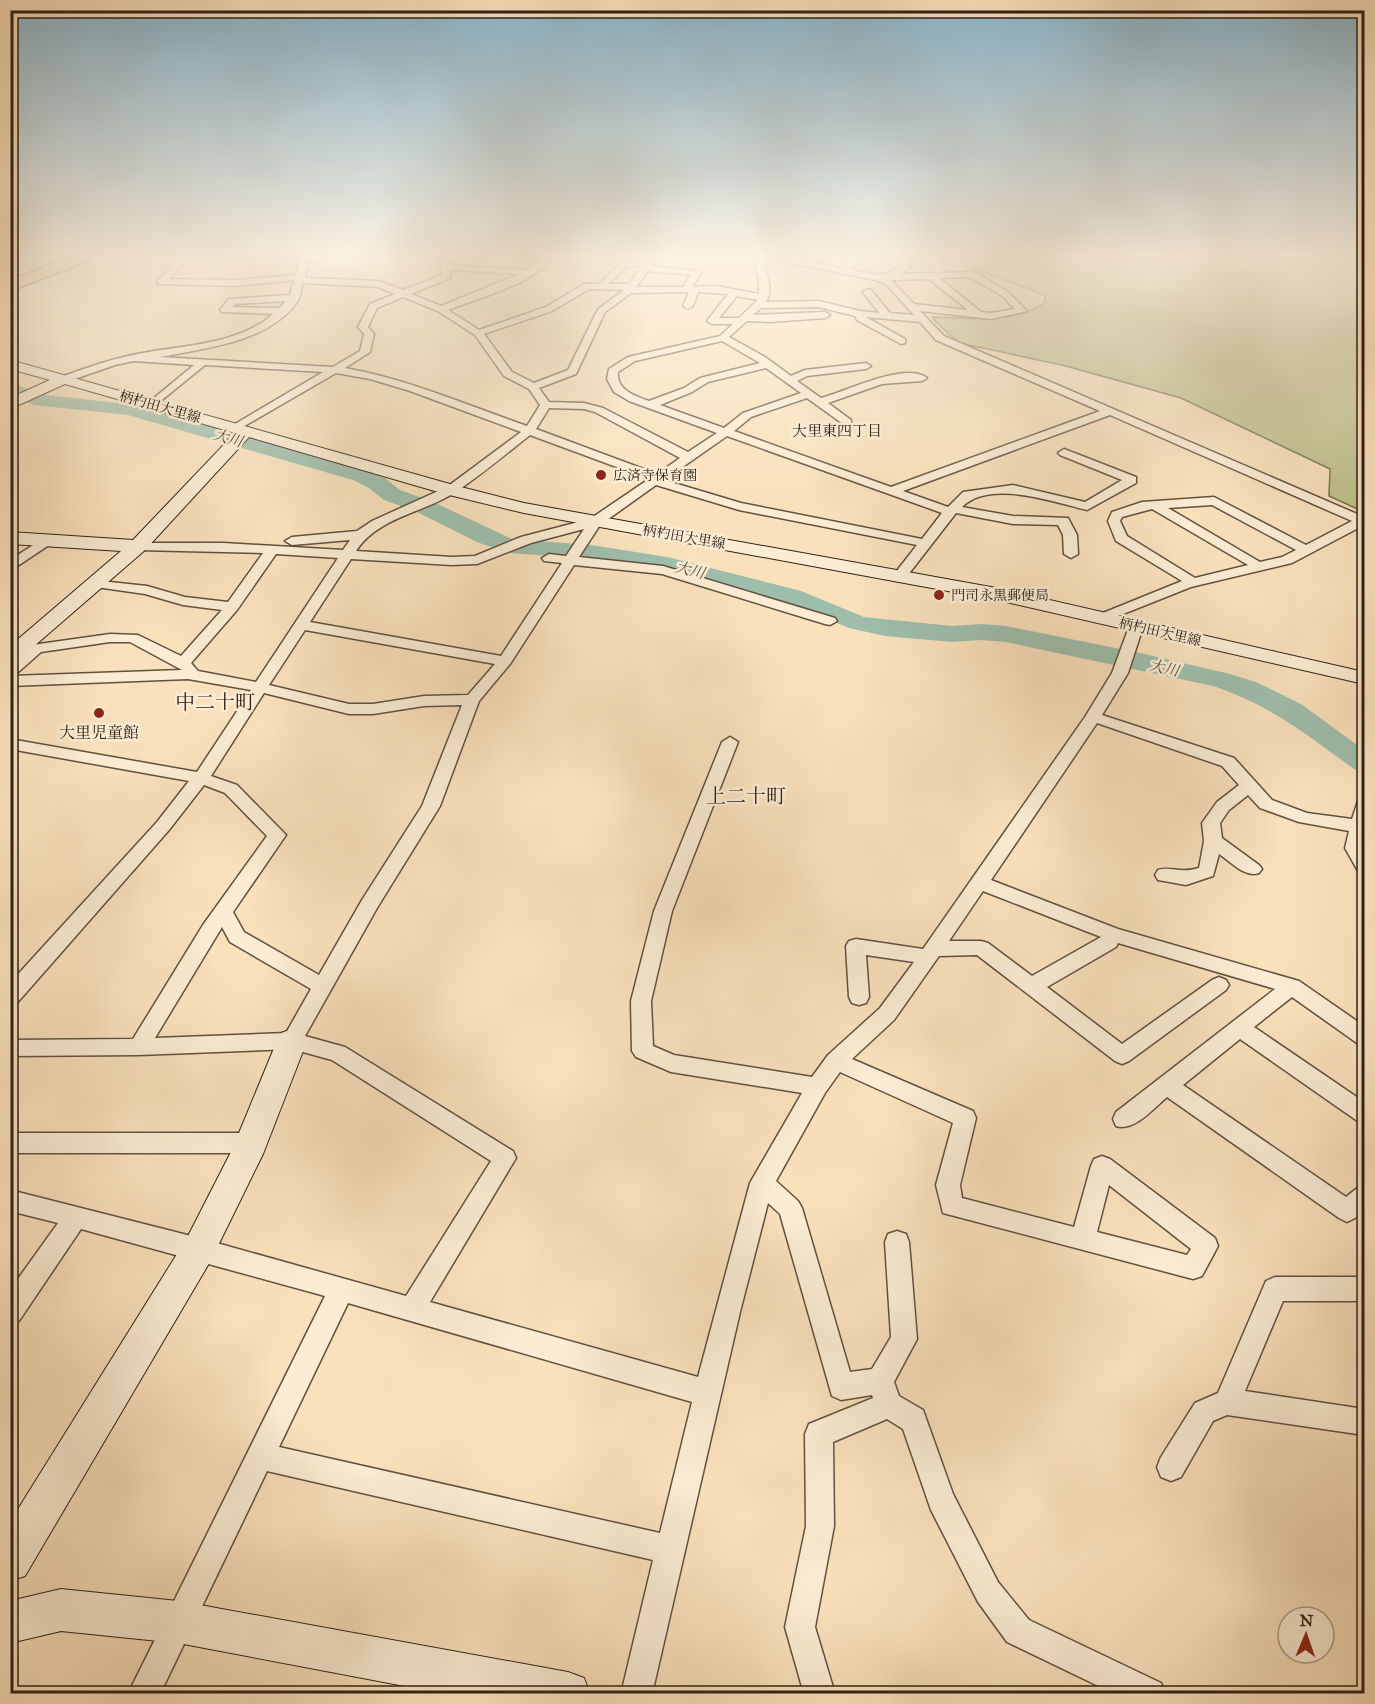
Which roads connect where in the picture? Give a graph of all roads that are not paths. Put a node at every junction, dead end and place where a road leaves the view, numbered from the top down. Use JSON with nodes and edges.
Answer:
{"nodes":[{"id":1,"x":478,"y":333,"type":"edge"},
{"id":2,"x":248,"y":334,"type":"edge"},
{"id":3,"x":369,"y":334,"type":"edge"},
{"id":4,"x":590,"y":334,"type":"edge"},
{"id":5,"x":728,"y":334,"type":"edge"},
{"id":6,"x":888,"y":334,"type":"edge"},
{"id":7,"x":936,"y":334,"type":"edge"},
{"id":8,"x":723,"y":338,"type":"junction"},
{"id":9,"x":901,"y":341,"type":"dead end"},
{"id":10,"x":131,"y":358,"type":"junction"},
{"id":11,"x":202,"y":363,"type":"junction"},
{"id":12,"x":10,"y":364,"type":"edge"},
{"id":13,"x":768,"y":364,"type":"junction"},
{"id":14,"x":866,"y":366,"type":"dead end"},
{"id":15,"x":336,"y":370,"type":"junction"},
{"id":16,"x":922,"y":378,"type":"dead end"},
{"id":17,"x":65,"y":379,"type":"junction"},
{"id":18,"x":790,"y":380,"type":"junction"},
{"id":19,"x":532,"y":387,"type":"junction"},
{"id":20,"x":809,"y":394,"type":"junction"},
{"id":21,"x":18,"y":399,"type":"edge"},
{"id":22,"x":819,"y":402,"type":"junction"},
{"id":23,"x":152,"y":405,"type":"junction"},
{"id":24,"x":546,"y":405,"type":"junction"},
{"id":25,"x":649,"y":405,"type":"junction"},
{"id":26,"x":1108,"y":412,"type":"junction"},
{"id":27,"x":847,"y":422,"type":"dead end"},
{"id":28,"x":240,"y":431,"type":"junction"},
{"id":29,"x":529,"y":431,"type":"junction"},
{"id":30,"x":727,"y":431,"type":"junction"},
{"id":31,"x":1064,"y":453,"type":"dead end"},
{"id":32,"x":688,"y":457,"type":"junction"},
{"id":33,"x":656,"y":479,"type":"junction"},
{"id":34,"x":451,"y":490,"type":"junction"},
{"id":35,"x":892,"y":491,"type":"junction"},
{"id":36,"x":1154,"y":505,"type":"junction"},
{"id":37,"x":951,"y":510,"type":"junction"},
{"id":38,"x":1364,"y":521,"type":"edge"},
{"id":39,"x":595,"y":522,"type":"junction"},
{"id":40,"x":360,"y":535,"type":"junction"},
{"id":41,"x":10,"y":538,"type":"edge"},
{"id":42,"x":44,"y":542,"type":"junction"},
{"id":43,"x":925,"y":543,"type":"junction"},
{"id":44,"x":138,"y":546,"type":"junction"},
{"id":45,"x":224,"y":547,"type":"junction"},
{"id":46,"x":273,"y":549,"type":"junction"},
{"id":47,"x":1306,"y":550,"type":"junction"},
{"id":48,"x":348,"y":553,"type":"junction"},
{"id":49,"x":1071,"y":554,"type":"dead end"},
{"id":50,"x":549,"y":558,"type":"dead end"},
{"id":51,"x":570,"y":560,"type":"junction"},
{"id":52,"x":1254,"y":563,"type":"dead end"},
{"id":53,"x":10,"y":567,"type":"edge"},
{"id":54,"x":899,"y":577,"type":"junction"},
{"id":55,"x":1193,"y":582,"type":"junction"},
{"id":56,"x":96,"y":583,"type":"junction"},
{"id":57,"x":232,"y":607,"type":"junction"},
{"id":58,"x":1103,"y":618,"type":"junction"},
{"id":59,"x":830,"y":621,"type":"dead end"},
{"id":60,"x":302,"y":625,"type":"junction"},
{"id":61,"x":1136,"y":627,"type":"junction"},
{"id":62,"x":10,"y":657,"type":"edge"},
{"id":63,"x":505,"y":661,"type":"junction"},
{"id":64,"x":183,"y":663,"type":"junction"},
{"id":65,"x":10,"y":672,"type":"edge"},
{"id":66,"x":198,"y":676,"type":"junction"},
{"id":67,"x":1365,"y":678,"type":"edge"},
{"id":68,"x":10,"y":681,"type":"edge"},
{"id":69,"x":258,"y":687,"type":"junction"},
{"id":70,"x":472,"y":700,"type":"junction"},
{"id":71,"x":1093,"y":717,"type":"junction"},
{"id":72,"x":730,"y":742,"type":"dead end"},
{"id":73,"x":10,"y":744,"type":"edge"},
{"id":74,"x":201,"y":778,"type":"junction"},
{"id":75,"x":1248,"y":786,"type":"junction"},
{"id":76,"x":1365,"y":805,"type":"edge"},
{"id":77,"x":1362,"y":826,"type":"edge"},
{"id":78,"x":1213,"y":841,"type":"junction"},
{"id":79,"x":1365,"y":867,"type":"edge"},
{"id":80,"x":1253,"y":869,"type":"dead end"},
{"id":81,"x":1164,"y":874,"type":"dead end"},
{"id":82,"x":980,"y":883,"type":"junction"},
{"id":83,"x":223,"y":911,"type":"junction"},
{"id":84,"x":1109,"y":942,"type":"dead end"},
{"id":85,"x":931,"y":953,"type":"junction"},
{"id":86,"x":1219,"y":985,"type":"dead end"},
{"id":87,"x":322,"y":986,"type":"junction"},
{"id":88,"x":1032,"y":986,"type":"junction"},
{"id":89,"x":1292,"y":986,"type":"junction"},
{"id":90,"x":10,"y":997,"type":"edge"},
{"id":91,"x":859,"y":997,"type":"dead end"},
{"id":92,"x":1365,"y":1024,"type":"edge"},
{"id":93,"x":1239,"y":1028,"type":"junction"},
{"id":94,"x":1365,"y":1037,"type":"edge"},
{"id":95,"x":292,"y":1041,"type":"junction"},
{"id":96,"x":139,"y":1047,"type":"junction"},
{"id":97,"x":10,"y":1048,"type":"edge"},
{"id":98,"x":836,"y":1061,"type":"junction"},
{"id":99,"x":1167,"y":1085,"type":"junction"},
{"id":100,"x":817,"y":1087,"type":"junction"},
{"id":101,"x":1365,"y":1113,"type":"edge"},
{"id":102,"x":1124,"y":1119,"type":"dead end"},
{"id":103,"x":10,"y":1143,"type":"edge"},
{"id":104,"x":251,"y":1143,"type":"junction"},
{"id":105,"x":762,"y":1184,"type":"junction"},
{"id":106,"x":1365,"y":1196,"type":"edge"},
{"id":107,"x":10,"y":1200,"type":"edge"},
{"id":108,"x":76,"y":1217,"type":"junction"},
{"id":109,"x":1083,"y":1240,"type":"junction"},
{"id":110,"x":897,"y":1242,"type":"dead end"},
{"id":111,"x":199,"y":1249,"type":"junction"},
{"id":112,"x":342,"y":1289,"type":"junction"},
{"id":113,"x":1365,"y":1289,"type":"edge"},
{"id":114,"x":412,"y":1308,"type":"junction"},
{"id":115,"x":10,"y":1312,"type":"edge"},
{"id":116,"x":708,"y":1393,"type":"junction"},
{"id":117,"x":885,"y":1393,"type":"junction"},
{"id":118,"x":1227,"y":1402,"type":"junction"},
{"id":119,"x":1365,"y":1422,"type":"edge"},
{"id":120,"x":260,"y":1456,"type":"junction"},
{"id":121,"x":1171,"y":1467,"type":"dead end"},
{"id":122,"x":671,"y":1550,"type":"junction"},
{"id":123,"x":10,"y":1561,"type":"edge"},
{"id":124,"x":10,"y":1622,"type":"edge"},
{"id":125,"x":178,"y":1622,"type":"junction"},
{"id":126,"x":144,"y":1694,"type":"edge"},
{"id":127,"x":568,"y":1694,"type":"edge"},
{"id":128,"x":636,"y":1694,"type":"edge"},
{"id":129,"x":820,"y":1694,"type":"edge"},
{"id":130,"x":1150,"y":1694,"type":"edge"}],
"edges":[{"from":1,"to":19,"type":"street"},
{"from":2,"to":10,"type":"street"},
{"from":3,"to":15,"type":"street"},
{"from":4,"to":19,"type":"street"},
{"from":5,"to":8,"type":"street"},
{"from":6,"to":9,"type":"street"},
{"from":7,"to":26,"type":"street"},
{"from":8,"to":13,"type":"street"},
{"from":8,"to":25,"type":"street"},
{"from":10,"to":11,"type":"street"},
{"from":10,"to":17,"type":"street"},
{"from":11,"to":15,"type":"street"},
{"from":11,"to":23,"type":"street"},
{"from":12,"to":17,"type":"main road","name":"柄杓田大里線"},
{"from":13,"to":18,"type":"street"},
{"from":13,"to":25,"type":"street"},
{"from":14,"to":18,"type":"street"},
{"from":15,"to":28,"type":"street"},
{"from":15,"to":29,"type":"street"},
{"from":16,"to":22,"type":"street"},
{"from":17,"to":21,"type":"main road"},
{"from":17,"to":23,"type":"main road","name":"柄杓田大里線"},
{"from":18,"to":20,"type":"street"},
{"from":19,"to":24,"type":"street"},
{"from":20,"to":22,"type":"street"},
{"from":20,"to":30,"type":"street"},
{"from":22,"to":27,"type":"street"},
{"from":23,"to":28,"type":"main road","name":"柄杓田大里線"},
{"from":24,"to":29,"type":"street"},
{"from":24,"to":32,"type":"street"},
{"from":25,"to":30,"type":"street"},
{"from":26,"to":35,"type":"street"},
{"from":26,"to":38,"type":"street"},
{"from":28,"to":34,"type":"main road","name":"柄杓田大里線"},
{"from":28,"to":44,"type":"main road"},
{"from":29,"to":33,"type":"street"},
{"from":29,"to":34,"type":"street"},
{"from":30,"to":32,"type":"street"},
{"from":30,"to":35,"type":"street"},
{"from":31,"to":37,"type":"street"},
{"from":32,"to":33,"type":"street"},
{"from":33,"to":39,"type":"street"},
{"from":33,"to":43,"type":"street"},
{"from":34,"to":39,"type":"main road","name":"柄杓田大里線"},
{"from":34,"to":40,"type":"street"},
{"from":35,"to":37,"type":"street"},
{"from":36,"to":47,"type":"street"},
{"from":36,"to":52,"type":"street"},
{"from":36,"to":55,"type":"street"},
{"from":37,"to":43,"type":"street"},
{"from":37,"to":49,"type":"street"},
{"from":38,"to":47,"type":"street"},
{"from":39,"to":48,"type":"street"},
{"from":39,"to":51,"type":"street"},
{"from":39,"to":54,"type":"main road","name":"柄杓田大里線"},
{"from":40,"to":45,"type":"street"},
{"from":40,"to":48,"type":"street"},
{"from":41,"to":42,"type":"main road"},
{"from":42,"to":44,"type":"main road"},
{"from":42,"to":53,"type":"street"},
{"from":43,"to":54,"type":"street"},
{"from":44,"to":45,"type":"street"},
{"from":44,"to":56,"type":"main road"},
{"from":45,"to":46,"type":"street"},
{"from":46,"to":48,"type":"street"},
{"from":46,"to":57,"type":"street"},
{"from":47,"to":55,"type":"street"},
{"from":48,"to":60,"type":"street"},
{"from":50,"to":51,"type":"street"},
{"from":51,"to":59,"type":"street"},
{"from":51,"to":63,"type":"street"},
{"from":54,"to":58,"type":"main road","name":"柄杓田大里線"},
{"from":55,"to":58,"type":"street"},
{"from":56,"to":57,"type":"street"},
{"from":56,"to":62,"type":"main road"},
{"from":57,"to":64,"type":"street"},
{"from":58,"to":61,"type":"main road","name":"柄杓田大里線"},
{"from":60,"to":63,"type":"street"},
{"from":60,"to":69,"type":"street"},
{"from":61,"to":67,"type":"main road","name":"柄杓田大里線"},
{"from":61,"to":71,"type":"street"},
{"from":63,"to":70,"type":"street"},
{"from":64,"to":65,"type":"street"},
{"from":64,"to":66,"type":"street"},
{"from":66,"to":68,"type":"street"},
{"from":66,"to":69,"type":"street"},
{"from":69,"to":70,"type":"street"},
{"from":69,"to":74,"type":"street"},
{"from":70,"to":87,"type":"street"},
{"from":71,"to":75,"type":"street"},
{"from":71,"to":82,"type":"street"},
{"from":72,"to":100,"type":"street"},
{"from":73,"to":74,"type":"street"},
{"from":74,"to":83,"type":"street"},
{"from":74,"to":90,"type":"street"},
{"from":75,"to":77,"type":"street"},
{"from":75,"to":78,"type":"street"},
{"from":76,"to":77,"type":"street"},
{"from":77,"to":79,"type":"street"},
{"from":78,"to":80,"type":"street"},
{"from":78,"to":81,"type":"street"},
{"from":82,"to":85,"type":"street"},
{"from":82,"to":89,"type":"street"},
{"from":83,"to":87,"type":"street"},
{"from":83,"to":96,"type":"street"},
{"from":84,"to":88,"type":"street"},
{"from":85,"to":88,"type":"street"},
{"from":85,"to":91,"type":"street"},
{"from":85,"to":98,"type":"street"},
{"from":86,"to":88,"type":"street"},
{"from":87,"to":95,"type":"street"},
{"from":89,"to":92,"type":"street"},
{"from":89,"to":93,"type":"street"},
{"from":89,"to":94,"type":"street"},
{"from":93,"to":99,"type":"street"},
{"from":93,"to":101,"type":"street"},
{"from":95,"to":96,"type":"street"},
{"from":95,"to":104,"type":"main road"},
{"from":95,"to":114,"type":"street"},
{"from":96,"to":97,"type":"street"},
{"from":98,"to":100,"type":"street"},
{"from":98,"to":109,"type":"street"},
{"from":99,"to":102,"type":"street"},
{"from":99,"to":106,"type":"street"},
{"from":100,"to":105,"type":"street"},
{"from":103,"to":104,"type":"street"},
{"from":104,"to":111,"type":"main road"},
{"from":105,"to":116,"type":"street"},
{"from":105,"to":117,"type":"street"},
{"from":107,"to":108,"type":"street"},
{"from":108,"to":111,"type":"street"},
{"from":108,"to":115,"type":"street"},
{"from":109,"to":109,"type":"street"},
{"from":110,"to":117,"type":"street"},
{"from":111,"to":112,"type":"street"},
{"from":111,"to":123,"type":"main road"},
{"from":112,"to":114,"type":"street"},
{"from":112,"to":120,"type":"street"},
{"from":113,"to":118,"type":"street"},
{"from":114,"to":116,"type":"street"},
{"from":116,"to":122,"type":"street"},
{"from":117,"to":129,"type":"street"},
{"from":117,"to":130,"type":"street"},
{"from":118,"to":119,"type":"street"},
{"from":118,"to":121,"type":"street"},
{"from":120,"to":122,"type":"street"},
{"from":120,"to":125,"type":"street"},
{"from":122,"to":128,"type":"street"},
{"from":124,"to":125,"type":"main road"},
{"from":125,"to":126,"type":"street"},
{"from":125,"to":127,"type":"main road"}]}
